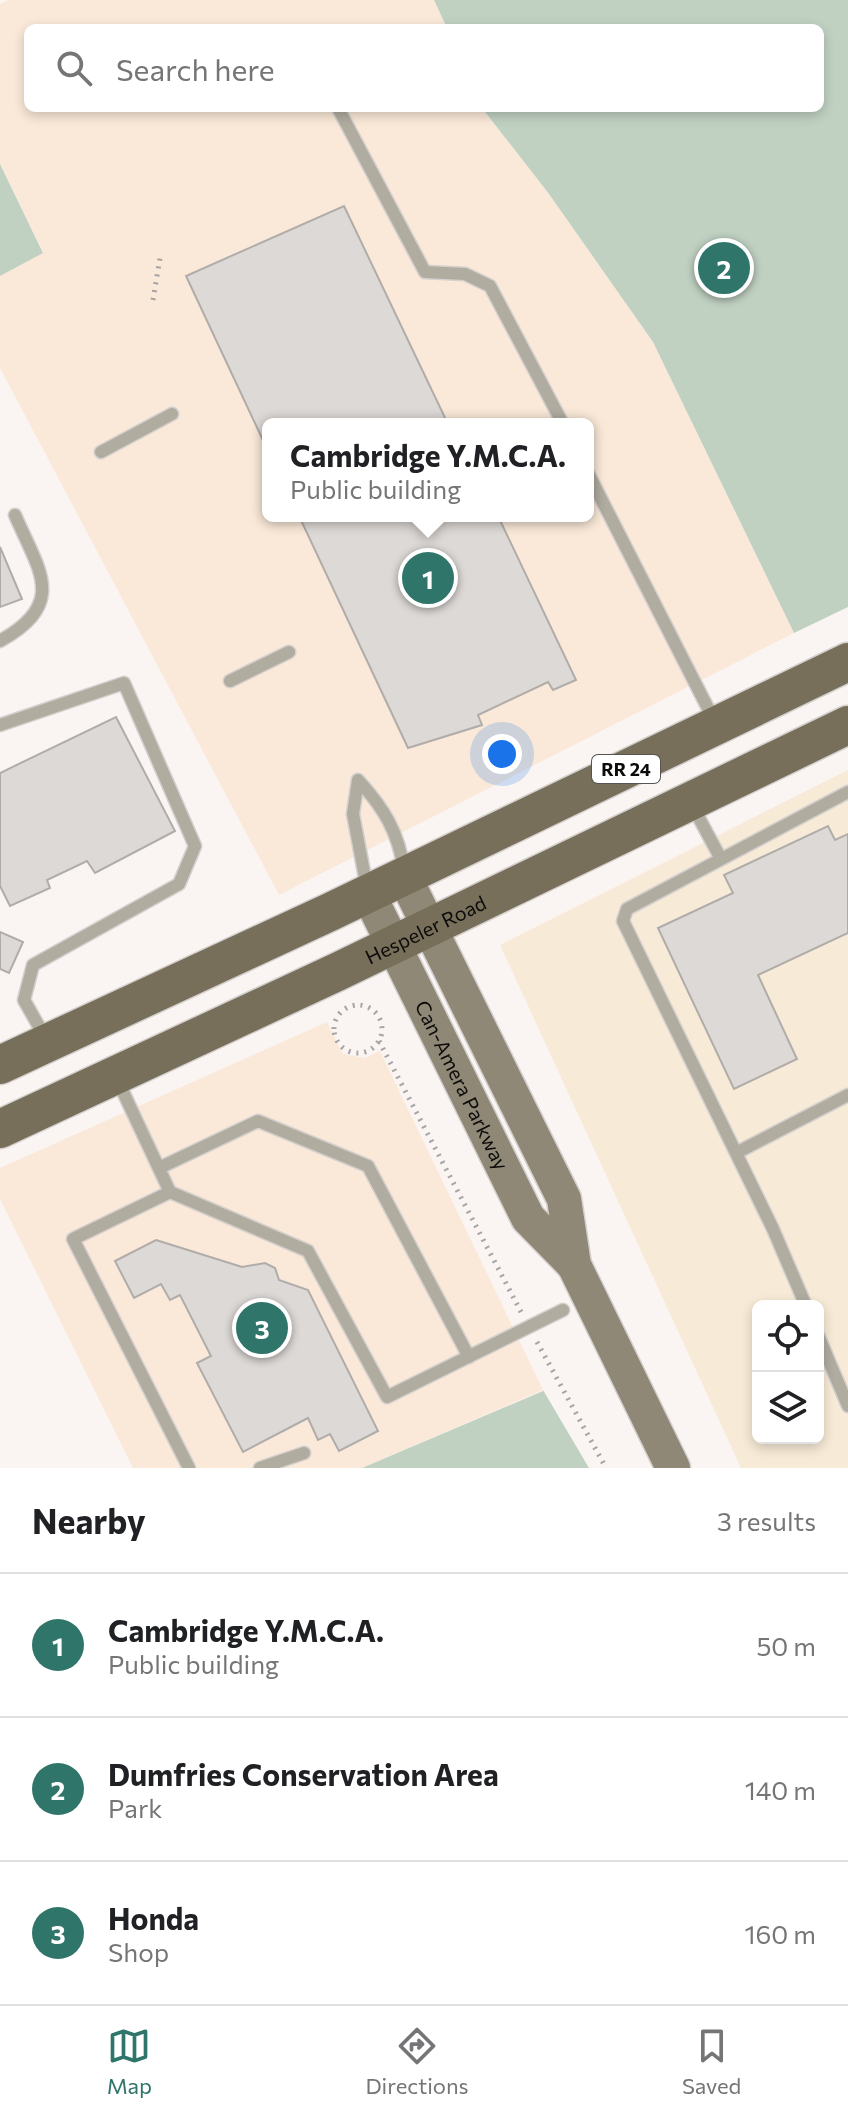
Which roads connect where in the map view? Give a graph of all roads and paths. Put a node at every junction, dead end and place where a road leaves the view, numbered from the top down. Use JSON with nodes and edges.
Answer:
{"nodes":[{"id":1,"x":340,"y":112,"type":"edge"},
{"id":2,"x":160,"y":258,"type":"dead end"},
{"id":3,"x":153,"y":300,"type":"dead end"},
{"id":4,"x":172,"y":414,"type":"dead end"},
{"id":5,"x":560,"y":418,"type":"edge"},
{"id":6,"x":101,"y":452,"type":"dead end"},
{"id":7,"x":594,"y":485,"type":"edge"},
{"id":8,"x":15,"y":515,"type":"dead end"},
{"id":9,"x":0,"y":641,"type":"edge"},
{"id":10,"x":289,"y":652,"type":"dead end"},
{"id":11,"x":848,"y":662,"type":"edge"},
{"id":12,"x":230,"y":681,"type":"dead end"},
{"id":13,"x":0,"y":725,"type":"edge"},
{"id":14,"x":717,"y":725,"type":"junction"},
{"id":15,"x":848,"y":725,"type":"edge"},
{"id":16,"x":848,"y":792,"type":"edge"},
{"id":17,"x":691,"y":804,"type":"junction"},
{"id":18,"x":721,"y":859,"type":"junction"},
{"id":19,"x":404,"y":876,"type":"junction"},
{"id":20,"x":368,"y":893,"type":"junction"},
{"id":21,"x":429,"y":928,"type":"junction"},
{"id":22,"x":393,"y":945,"type":"junction"},
{"id":23,"x":379,"y":1041,"type":"junction"},
{"id":24,"x":48,"y":1042,"type":"junction"},
{"id":25,"x":0,"y":1065,"type":"edge"},
{"id":26,"x":115,"y":1076,"type":"junction"},
{"id":27,"x":848,"y":1095,"type":"edge"},
{"id":28,"x":0,"y":1129,"type":"edge"},
{"id":29,"x":736,"y":1153,"type":"junction"},
{"id":30,"x":159,"y":1168,"type":"junction"},
{"id":31,"x":170,"y":1192,"type":"junction"},
{"id":32,"x":574,"y":1265,"type":"junction"},
{"id":33,"x":803,"y":1300,"type":"edge"},
{"id":34,"x":563,"y":1310,"type":"dead end"},
{"id":35,"x":529,"y":1328,"type":"junction"},
{"id":36,"x":824,"y":1349,"type":"edge"},
{"id":37,"x":469,"y":1357,"type":"junction"},
{"id":38,"x":848,"y":1406,"type":"edge"},
{"id":39,"x":304,"y":1453,"type":"dead end"},
{"id":40,"x":189,"y":1468,"type":"edge"},
{"id":41,"x":260,"y":1468,"type":"edge"},
{"id":42,"x":606,"y":1468,"type":"edge"},
{"id":43,"x":673,"y":1468,"type":"edge"}],
"edges":[{"from":1,"to":5,"type":"lane"},
{"from":2,"to":3,"type":"path"},
{"from":4,"to":6,"type":"lane"},
{"from":7,"to":14,"type":"lane"},
{"from":8,"to":9,"type":"lane"},
{"from":10,"to":12,"type":"lane"},
{"from":11,"to":14,"type":"main road","number":"RR 24"},
{"from":13,"to":24,"type":"lane"},
{"from":14,"to":19,"type":"main road","number":"RR 24"},
{"from":15,"to":17,"type":"main road","name":"Hespeler Road"},
{"from":16,"to":18,"type":"lane"},
{"from":17,"to":18,"type":"lane"},
{"from":17,"to":21,"type":"main road","name":"Hespeler Road"},
{"from":18,"to":29,"type":"lane"},
{"from":19,"to":20,"type":"main road","number":"RR 24"},
{"from":19,"to":20,"type":"lane"},
{"from":19,"to":21,"type":"main road","name":"Can-Amera Parkway"},
{"from":20,"to":22,"type":"main road","name":"Can-Amera Parkway"},
{"from":20,"to":24,"type":"main road","number":"RR 24"},
{"from":21,"to":22,"type":"main road","name":"Hespeler Road"},
{"from":21,"to":32,"type":"main road","name":"Can-Amera Parkway"},
{"from":22,"to":26,"type":"main road","name":"Hespeler Road"},
{"from":22,"to":32,"type":"main road","name":"Can-Amera Parkway"},
{"from":23,"to":23,"type":"path"},
{"from":23,"to":35,"type":"path"},
{"from":24,"to":25,"type":"main road","number":"RR 24"},
{"from":26,"to":28,"type":"main road","name":"Hespeler Road"},
{"from":26,"to":30,"type":"lane"},
{"from":27,"to":29,"type":"lane"},
{"from":29,"to":33,"type":"lane"},
{"from":30,"to":31,"type":"lane"},
{"from":30,"to":37,"type":"lane"},
{"from":31,"to":37,"type":"lane"},
{"from":31,"to":40,"type":"lane"},
{"from":32,"to":43,"type":"main road","name":"Can-Amera Parkway"},
{"from":34,"to":35,"type":"lane"},
{"from":35,"to":37,"type":"lane"},
{"from":35,"to":42,"type":"path"},
{"from":36,"to":38,"type":"lane"},
{"from":39,"to":41,"type":"lane"}]}
